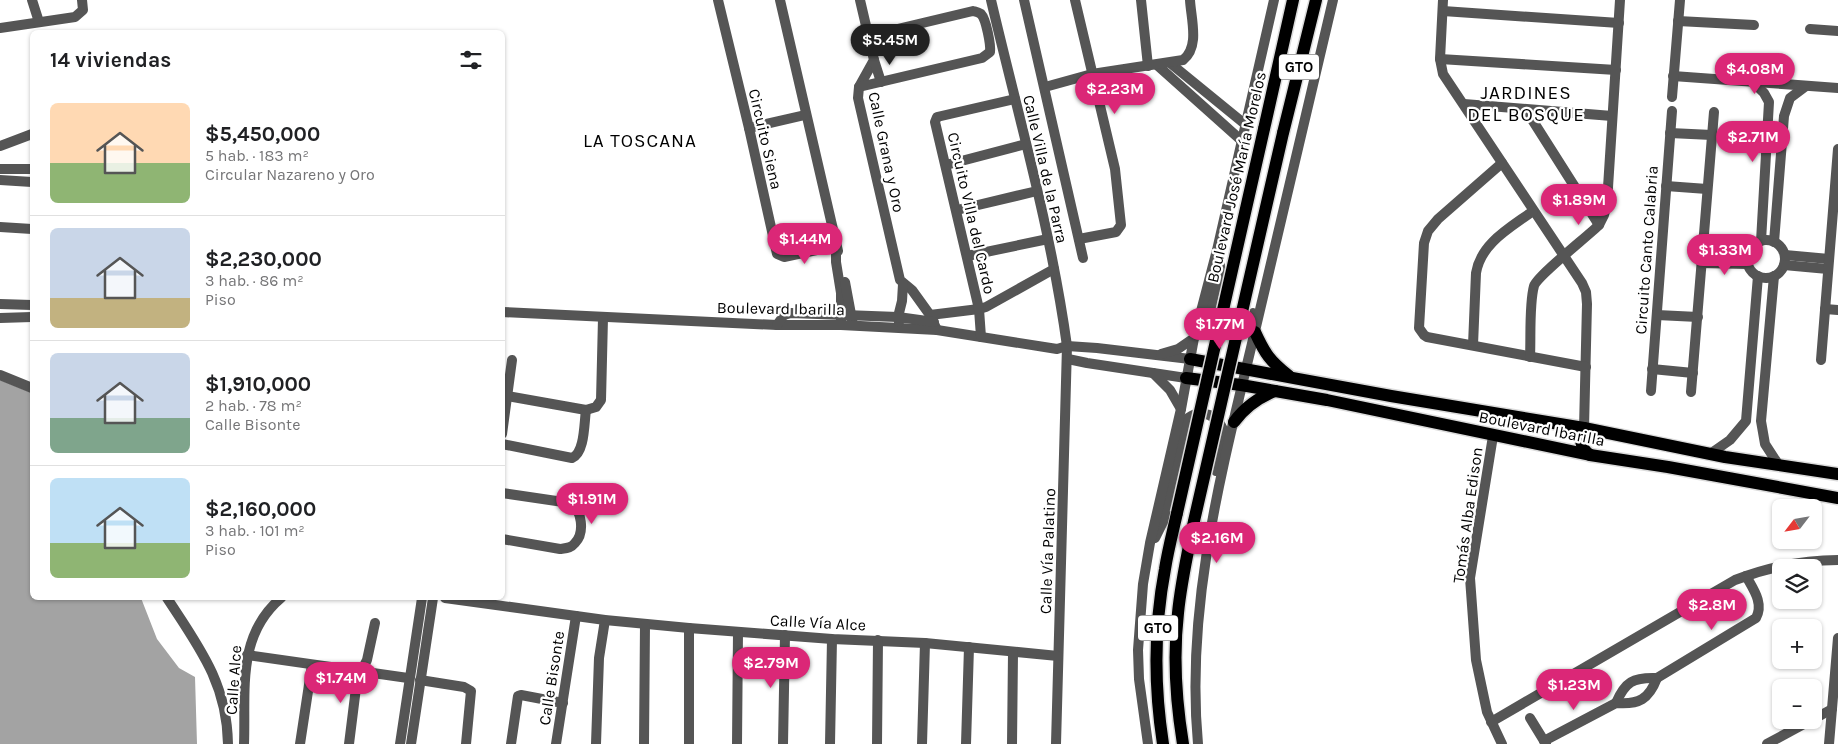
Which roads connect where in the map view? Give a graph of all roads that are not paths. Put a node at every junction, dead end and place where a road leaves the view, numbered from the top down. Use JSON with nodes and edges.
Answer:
{"nodes":[{"id":1,"x":32,"y":0,"type":"edge"},
{"id":2,"x":82,"y":0,"type":"edge"},
{"id":3,"x":718,"y":0,"type":"edge"},
{"id":4,"x":780,"y":0,"type":"edge"},
{"id":5,"x":860,"y":0,"type":"edge"},
{"id":6,"x":991,"y":0,"type":"edge"},
{"id":7,"x":1024,"y":0,"type":"edge"},
{"id":8,"x":1075,"y":0,"type":"edge"},
{"id":9,"x":1141,"y":0,"type":"edge"},
{"id":10,"x":1190,"y":0,"type":"edge"},
{"id":11,"x":1274,"y":0,"type":"edge"},
{"id":12,"x":1293,"y":0,"type":"edge"},
{"id":13,"x":1316,"y":0,"type":"edge"},
{"id":14,"x":1333,"y":0,"type":"edge"},
{"id":15,"x":1620,"y":0,"type":"edge"},
{"id":16,"x":1680,"y":0,"type":"edge"},
{"id":17,"x":1443,"y":5,"type":"edge"},
{"id":18,"x":1678,"y":21,"type":"junction"},
{"id":19,"x":39,"y":22,"type":"junction"},
{"id":20,"x":1619,"y":23,"type":"junction"},
{"id":21,"x":1754,"y":26,"type":"dead end"},
{"id":22,"x":0,"y":28,"type":"edge"},
{"id":23,"x":1810,"y":30,"type":"dead end"},
{"id":24,"x":1838,"y":31,"type":"edge"},
{"id":25,"x":868,"y":36,"type":"junction"},
{"id":26,"x":1440,"y":59,"type":"junction"},
{"id":27,"x":874,"y":60,"type":"junction"},
{"id":28,"x":1170,"y":63,"type":"junction"},
{"id":29,"x":1152,"y":66,"type":"junction"},
{"id":30,"x":1616,"y":70,"type":"junction"},
{"id":31,"x":1092,"y":74,"type":"junction"},
{"id":32,"x":1673,"y":76,"type":"junction"},
{"id":33,"x":881,"y":82,"type":"junction"},
{"id":34,"x":1753,"y":82,"type":"junction"},
{"id":35,"x":1806,"y":86,"type":"junction"},
{"id":36,"x":859,"y":87,"type":"junction"},
{"id":37,"x":1045,"y":87,"type":"junction"},
{"id":38,"x":1838,"y":88,"type":"edge"},
{"id":39,"x":1212,"y":97,"type":"junction"},
{"id":40,"x":1672,"y":97,"type":"dead end"},
{"id":41,"x":1014,"y":99,"type":"junction"},
{"id":42,"x":1769,"y":102,"type":"junction"},
{"id":43,"x":1464,"y":104,"type":"junction"},
{"id":44,"x":1787,"y":104,"type":"junction"},
{"id":45,"x":1205,"y":106,"type":"junction"},
{"id":46,"x":1526,"y":110,"type":"junction"},
{"id":47,"x":1672,"y":111,"type":"dead end"},
{"id":48,"x":1714,"y":112,"type":"dead end"},
{"id":49,"x":805,"y":115,"type":"junction"},
{"id":50,"x":1612,"y":116,"type":"junction"},
{"id":51,"x":1246,"y":125,"type":"junction"},
{"id":52,"x":749,"y":128,"type":"junction"},
{"id":53,"x":1670,"y":133,"type":"junction"},
{"id":54,"x":30,"y":135,"type":"edge"},
{"id":55,"x":1712,"y":135,"type":"junction"},
{"id":56,"x":1242,"y":140,"type":"junction"},
{"id":57,"x":1026,"y":144,"type":"junction"},
{"id":58,"x":0,"y":146,"type":"edge"},
{"id":59,"x":1838,"y":149,"type":"edge"},
{"id":60,"x":1502,"y":163,"type":"junction"},
{"id":61,"x":946,"y":165,"type":"junction"},
{"id":62,"x":0,"y":168,"type":"edge"},
{"id":63,"x":30,"y":169,"type":"edge"},
{"id":64,"x":0,"y":180,"type":"edge"},
{"id":65,"x":30,"y":182,"type":"edge"},
{"id":66,"x":1666,"y":186,"type":"junction"},
{"id":67,"x":1707,"y":189,"type":"junction"},
{"id":68,"x":1037,"y":191,"type":"junction"},
{"id":69,"x":1836,"y":199,"type":"edge"},
{"id":70,"x":957,"y":210,"type":"junction"},
{"id":71,"x":1533,"y":211,"type":"junction"},
{"id":72,"x":1599,"y":225,"type":"junction"},
{"id":73,"x":0,"y":228,"type":"edge"},
{"id":74,"x":30,"y":228,"type":"edge"},
{"id":75,"x":1048,"y":239,"type":"junction"},
{"id":76,"x":1079,"y":239,"type":"junction"},
{"id":77,"x":1761,"y":241,"type":"junction"},
{"id":78,"x":1774,"y":242,"type":"junction"},
{"id":79,"x":836,"y":246,"type":"junction"},
{"id":80,"x":1217,"y":250,"type":"junction"},
{"id":81,"x":1703,"y":251,"type":"junction"},
{"id":82,"x":1749,"y":252,"type":"junction"},
{"id":83,"x":967,"y":256,"type":"junction"},
{"id":84,"x":1564,"y":257,"type":"junction"},
{"id":85,"x":1083,"y":258,"type":"dead end"},
{"id":86,"x":1785,"y":260,"type":"junction"},
{"id":87,"x":1702,"y":263,"type":"junction"},
{"id":88,"x":1748,"y":264,"type":"junction"},
{"id":89,"x":1829,"y":264,"type":"junction"},
{"id":90,"x":1054,"y":269,"type":"junction"},
{"id":91,"x":1268,"y":272,"type":"junction"},
{"id":92,"x":1758,"y":276,"type":"junction"},
{"id":93,"x":1774,"y":276,"type":"junction"},
{"id":94,"x":903,"y":284,"type":"junction"},
{"id":95,"x":0,"y":304,"type":"edge"},
{"id":96,"x":30,"y":305,"type":"edge"},
{"id":97,"x":979,"y":309,"type":"junction"},
{"id":98,"x":1825,"y":310,"type":"junction"},
{"id":99,"x":1838,"y":310,"type":"edge"},
{"id":100,"x":505,"y":312,"type":"edge"},
{"id":101,"x":840,"y":313,"type":"junction"},
{"id":102,"x":852,"y":314,"type":"junction"},
{"id":103,"x":1657,"y":315,"type":"junction"},
{"id":104,"x":898,"y":316,"type":"junction"},
{"id":105,"x":30,"y":317,"type":"edge"},
{"id":106,"x":1698,"y":317,"type":"junction"},
{"id":107,"x":0,"y":318,"type":"edge"},
{"id":108,"x":603,"y":318,"type":"junction"},
{"id":109,"x":933,"y":322,"type":"junction"},
{"id":110,"x":777,"y":325,"type":"junction"},
{"id":111,"x":841,"y":325,"type":"junction"},
{"id":112,"x":853,"y":325,"type":"junction"},
{"id":113,"x":900,"y":328,"type":"junction"},
{"id":114,"x":1255,"y":332,"type":"junction"},
{"id":115,"x":981,"y":337,"type":"junction"},
{"id":116,"x":1194,"y":338,"type":"junction"},
{"id":117,"x":1473,"y":345,"type":"junction"},
{"id":118,"x":1062,"y":348,"type":"junction"},
{"id":119,"x":1158,"y":355,"type":"junction"},
{"id":120,"x":1530,"y":356,"type":"junction"},
{"id":121,"x":1068,"y":359,"type":"junction"},
{"id":122,"x":1190,"y":359,"type":"junction"},
{"id":123,"x":512,"y":360,"type":"dead end"},
{"id":124,"x":1821,"y":360,"type":"dead end"},
{"id":125,"x":1586,"y":367,"type":"junction"},
{"id":126,"x":1245,"y":368,"type":"junction"},
{"id":127,"x":1652,"y":369,"type":"junction"},
{"id":128,"x":1152,"y":373,"type":"junction"},
{"id":129,"x":1693,"y":373,"type":"junction"},
{"id":130,"x":0,"y":375,"type":"edge"},
{"id":131,"x":1186,"y":378,"type":"junction"},
{"id":132,"x":1293,"y":379,"type":"junction"},
{"id":133,"x":1241,"y":385,"type":"junction"},
{"id":134,"x":30,"y":387,"type":"edge"},
{"id":135,"x":1275,"y":391,"type":"junction"},
{"id":136,"x":1651,"y":391,"type":"dead end"},
{"id":137,"x":1692,"y":392,"type":"dead end"},
{"id":138,"x":507,"y":396,"type":"junction"},
{"id":139,"x":591,"y":409,"type":"junction"},
{"id":140,"x":1181,"y":409,"type":"junction"},
{"id":141,"x":505,"y":411,"type":"edge"},
{"id":142,"x":1234,"y":422,"type":"junction"},
{"id":143,"x":1584,"y":428,"type":"junction"},
{"id":144,"x":1493,"y":436,"type":"junction"},
{"id":145,"x":505,"y":445,"type":"edge"},
{"id":146,"x":1710,"y":454,"type":"junction"},
{"id":147,"x":1590,"y":455,"type":"junction"},
{"id":148,"x":1725,"y":457,"type":"junction"},
{"id":149,"x":1778,"y":464,"type":"junction"},
{"id":150,"x":1668,"y":467,"type":"junction"},
{"id":151,"x":1838,"y":474,"type":"edge"},
{"id":152,"x":505,"y":493,"type":"edge"},
{"id":153,"x":1838,"y":498,"type":"edge"},
{"id":154,"x":505,"y":540,"type":"edge"},
{"id":155,"x":1150,"y":543,"type":"junction"},
{"id":156,"x":1205,"y":560,"type":"junction"},
{"id":157,"x":1838,"y":560,"type":"edge"},
{"id":158,"x":1746,"y":576,"type":"junction"},
{"id":159,"x":169,"y":600,"type":"edge"},
{"id":160,"x":279,"y":600,"type":"edge"},
{"id":161,"x":422,"y":600,"type":"edge"},
{"id":162,"x":433,"y":600,"type":"edge"},
{"id":163,"x":460,"y":600,"type":"edge"},
{"id":164,"x":576,"y":616,"type":"junction"},
{"id":165,"x":605,"y":620,"type":"junction"},
{"id":166,"x":375,"y":623,"type":"dead end"},
{"id":167,"x":645,"y":624,"type":"junction"},
{"id":168,"x":689,"y":628,"type":"junction"},
{"id":169,"x":738,"y":632,"type":"junction"},
{"id":170,"x":784,"y":635,"type":"junction"},
{"id":171,"x":832,"y":638,"type":"junction"},
{"id":172,"x":1838,"y":638,"type":"edge"},
{"id":173,"x":878,"y":640,"type":"junction"},
{"id":174,"x":925,"y":643,"type":"junction"},
{"id":175,"x":969,"y":647,"type":"junction"},
{"id":176,"x":1013,"y":653,"type":"junction"},
{"id":177,"x":247,"y":655,"type":"junction"},
{"id":178,"x":1058,"y":656,"type":"junction"},
{"id":179,"x":312,"y":665,"type":"junction"},
{"id":180,"x":360,"y":672,"type":"junction"},
{"id":181,"x":1836,"y":677,"type":"edge"},
{"id":182,"x":408,"y":678,"type":"junction"},
{"id":183,"x":1657,"y":678,"type":"junction"},
{"id":184,"x":420,"y":680,"type":"junction"},
{"id":185,"x":563,"y":702,"type":"junction"},
{"id":186,"x":1616,"y":703,"type":"junction"},
{"id":187,"x":1832,"y":709,"type":"junction"},
{"id":188,"x":1822,"y":714,"type":"edge"},
{"id":189,"x":1530,"y":718,"type":"dead end"},
{"id":190,"x":1491,"y":722,"type":"junction"},
{"id":191,"x":1795,"y":729,"type":"edge"},
{"id":192,"x":1544,"y":742,"type":"edge"},
{"id":193,"x":228,"y":744,"type":"edge"},
{"id":194,"x":244,"y":744,"type":"edge"},
{"id":195,"x":300,"y":744,"type":"edge"},
{"id":196,"x":349,"y":744,"type":"edge"},
{"id":197,"x":400,"y":744,"type":"edge"},
{"id":198,"x":411,"y":744,"type":"edge"},
{"id":199,"x":466,"y":744,"type":"edge"},
{"id":200,"x":511,"y":744,"type":"edge"},
{"id":201,"x":556,"y":744,"type":"edge"},
{"id":202,"x":596,"y":744,"type":"edge"},
{"id":203,"x":644,"y":744,"type":"edge"},
{"id":204,"x":689,"y":744,"type":"edge"},
{"id":205,"x":737,"y":744,"type":"edge"},
{"id":206,"x":783,"y":744,"type":"edge"},
{"id":207,"x":830,"y":744,"type":"edge"},
{"id":208,"x":877,"y":744,"type":"edge"},
{"id":209,"x":922,"y":744,"type":"edge"},
{"id":210,"x":966,"y":744,"type":"edge"},
{"id":211,"x":1012,"y":744,"type":"edge"},
{"id":212,"x":1056,"y":744,"type":"edge"},
{"id":213,"x":1148,"y":744,"type":"edge"},
{"id":214,"x":1163,"y":744,"type":"edge"},
{"id":215,"x":1183,"y":744,"type":"edge"},
{"id":216,"x":1198,"y":744,"type":"edge"},
{"id":217,"x":1502,"y":744,"type":"edge"},
{"id":218,"x":1767,"y":744,"type":"edge"},
{"id":219,"x":1829,"y":744,"type":"edge"}],
"edges":[{"from":1,"to":19,"type":"street"},
{"from":2,"to":19,"type":"street"},
{"from":3,"to":52,"type":"street","name":"Circuito Siena"},
{"from":4,"to":49,"type":"street"},
{"from":5,"to":25,"type":"street"},
{"from":6,"to":41,"type":"street","name":"Calle Villa de la Parra"},
{"from":7,"to":37,"type":"street"},
{"from":8,"to":31,"type":"street"},
{"from":9,"to":29,"type":"street"},
{"from":10,"to":28,"type":"street"},
{"from":11,"to":51,"type":"street"},
{"from":12,"to":214,"type":"main road","name":"Boulevard José María Morelos","number":"GTO","bridge":true},
{"from":13,"to":215,"type":"main road","number":"GTO","bridge":true},
{"from":14,"to":91,"type":"street"},
{"from":15,"to":20,"type":"street"},
{"from":16,"to":18,"type":"street"},
{"from":17,"to":20,"type":"street"},
{"from":17,"to":26,"type":"street"},
{"from":18,"to":21,"type":"street"},
{"from":18,"to":32,"type":"street"},
{"from":19,"to":22,"type":"street"},
{"from":20,"to":30,"type":"street"},
{"from":23,"to":24,"type":"street"},
{"from":25,"to":27,"type":"street"},
{"from":25,"to":33,"type":"street"},
{"from":26,"to":30,"type":"street"},
{"from":26,"to":43,"type":"street"},
{"from":27,"to":33,"type":"street"},
{"from":27,"to":36,"type":"street","name":"Calle Grana y Oro"},
{"from":28,"to":29,"type":"street"},
{"from":28,"to":39,"type":"street"},
{"from":29,"to":31,"type":"street"},
{"from":29,"to":45,"type":"street"},
{"from":30,"to":50,"type":"street"},
{"from":31,"to":37,"type":"street"},
{"from":31,"to":76,"type":"street"},
{"from":32,"to":34,"type":"street"},
{"from":32,"to":40,"type":"street"},
{"from":33,"to":36,"type":"street"},
{"from":34,"to":35,"type":"street"},
{"from":34,"to":42,"type":"street"},
{"from":35,"to":38,"type":"street"},
{"from":35,"to":44,"type":"street"},
{"from":36,"to":94,"type":"street","name":"Calle Grana y Oro"},
{"from":37,"to":76,"type":"street"},
{"from":39,"to":45,"type":"street"},
{"from":39,"to":51,"type":"street"},
{"from":41,"to":57,"type":"street","name":"Calle Villa de la Parra"},
{"from":41,"to":61,"type":"street","name":"Circuito Villa del Cardo"},
{"from":42,"to":44,"type":"street"},
{"from":42,"to":77,"type":"street"},
{"from":43,"to":46,"type":"street"},
{"from":43,"to":60,"type":"street"},
{"from":44,"to":78,"type":"street"},
{"from":45,"to":56,"type":"street"},
{"from":46,"to":50,"type":"street"},
{"from":46,"to":72,"type":"street"},
{"from":47,"to":53,"type":"street","name":"Circuito Canto Calabria"},
{"from":48,"to":55,"type":"street"},
{"from":49,"to":52,"type":"street"},
{"from":49,"to":79,"type":"street"},
{"from":50,"to":72,"type":"street"},
{"from":51,"to":56,"type":"street"},
{"from":52,"to":79,"type":"street","name":"Circuito Siena"},
{"from":53,"to":55,"type":"street"},
{"from":53,"to":66,"type":"street","name":"Circuito Canto Calabria"},
{"from":54,"to":58,"type":"street"},
{"from":55,"to":67,"type":"street"},
{"from":56,"to":80,"type":"street"},
{"from":57,"to":61,"type":"street"},
{"from":57,"to":68,"type":"street","name":"Calle Villa de la Parra"},
{"from":59,"to":69,"type":"street"},
{"from":60,"to":71,"type":"street"},
{"from":60,"to":117,"type":"street"},
{"from":61,"to":70,"type":"street","name":"Circuito Villa del Cardo"},
{"from":62,"to":63,"type":"street"},
{"from":64,"to":65,"type":"street"},
{"from":66,"to":67,"type":"street"},
{"from":66,"to":103,"type":"street","name":"Circuito Canto Calabria"},
{"from":67,"to":81,"type":"street"},
{"from":68,"to":70,"type":"street"},
{"from":68,"to":75,"type":"street","name":"Calle Villa de la Parra"},
{"from":69,"to":89,"type":"street"},
{"from":70,"to":83,"type":"street","name":"Circuito Villa del Cardo"},
{"from":71,"to":84,"type":"street"},
{"from":71,"to":117,"type":"street"},
{"from":72,"to":84,"type":"street"},
{"from":73,"to":74,"type":"street"},
{"from":75,"to":83,"type":"street"},
{"from":75,"to":90,"type":"street","name":"Calle Villa de la Parra"},
{"from":76,"to":85,"type":"street"},
{"from":77,"to":78,"type":"street"},
{"from":77,"to":82,"type":"street"},
{"from":78,"to":86,"type":"street"},
{"from":79,"to":101,"type":"street"},
{"from":79,"to":102,"type":"street"},
{"from":80,"to":91,"type":"street"},
{"from":80,"to":116,"type":"street"},
{"from":81,"to":82,"type":"street"},
{"from":81,"to":87,"type":"street"},
{"from":82,"to":88,"type":"street"},
{"from":83,"to":97,"type":"street","name":"Circuito Villa del Cardo"},
{"from":84,"to":120,"type":"street"},
{"from":84,"to":125,"type":"street"},
{"from":86,"to":89,"type":"street"},
{"from":86,"to":93,"type":"street"},
{"from":87,"to":88,"type":"street"},
{"from":87,"to":106,"type":"street"},
{"from":88,"to":92,"type":"street"},
{"from":89,"to":98,"type":"street"},
{"from":90,"to":97,"type":"street"},
{"from":90,"to":118,"type":"street","name":"Calle Villa de la Parra"},
{"from":91,"to":114,"type":"street"},
{"from":92,"to":93,"type":"street"},
{"from":92,"to":146,"type":"street"},
{"from":93,"to":149,"type":"street"},
{"from":94,"to":104,"type":"street","name":"Calle Grana y Oro"},
{"from":94,"to":109,"type":"street","name":"Calle Grana y Oro"},
{"from":95,"to":96,"type":"street"},
{"from":97,"to":109,"type":"street"},
{"from":97,"to":115,"type":"street","name":"Circuito Villa del Cardo"},
{"from":98,"to":99,"type":"street"},
{"from":98,"to":124,"type":"street"},
{"from":100,"to":108,"type":"street","name":"Boulevard Ibarilla"},
{"from":101,"to":102,"type":"street"},
{"from":101,"to":110,"type":"street"},
{"from":101,"to":111,"type":"street"},
{"from":102,"to":104,"type":"street"},
{"from":102,"to":112,"type":"street"},
{"from":103,"to":106,"type":"street"},
{"from":103,"to":127,"type":"street","name":"Circuito Canto Calabria"},
{"from":104,"to":109,"type":"street"},
{"from":104,"to":113,"type":"street","name":"Calle Grana y Oro"},
{"from":105,"to":107,"type":"street"},
{"from":106,"to":129,"type":"street"},
{"from":108,"to":110,"type":"street","name":"Boulevard Ibarilla"},
{"from":108,"to":139,"type":"street"},
{"from":109,"to":113,"type":"street","name":"Boulevard Ibarilla"},
{"from":109,"to":115,"type":"street","name":"Boulevard Ibarilla"},
{"from":110,"to":111,"type":"street","name":"Boulevard Ibarilla"},
{"from":111,"to":112,"type":"street","name":"Boulevard Ibarilla"},
{"from":112,"to":113,"type":"street","name":"Boulevard Ibarilla"},
{"from":114,"to":126,"type":"street"},
{"from":114,"to":132,"type":"main road"},
{"from":115,"to":118,"type":"street","name":"Boulevard Ibarilla"},
{"from":116,"to":119,"type":"street"},
{"from":116,"to":122,"type":"street"},
{"from":117,"to":120,"type":"street"},
{"from":118,"to":119,"type":"street","name":"Boulevard Ibarilla"},
{"from":118,"to":121,"type":"street","name":"Calle Villa de la Parra"},
{"from":119,"to":122,"type":"street","name":"Boulevard Ibarilla"},
{"from":120,"to":125,"type":"street"},
{"from":121,"to":128,"type":"street"},
{"from":121,"to":178,"type":"street","name":"Calle Vía Palatino"},
{"from":122,"to":126,"type":"main road","name":"Boulevard Ibarilla"},
{"from":122,"to":131,"type":"street"},
{"from":123,"to":138,"type":"street"},
{"from":125,"to":143,"type":"street"},
{"from":126,"to":132,"type":"main road","name":"Boulevard Ibarilla"},
{"from":126,"to":133,"type":"street"},
{"from":127,"to":129,"type":"street"},
{"from":127,"to":136,"type":"street","name":"Circuito Canto Calabria"},
{"from":128,"to":131,"type":"street"},
{"from":128,"to":140,"type":"street"},
{"from":129,"to":137,"type":"street"},
{"from":130,"to":134,"type":"street"},
{"from":131,"to":133,"type":"main road","name":"Boulevard Ibarilla"},
{"from":131,"to":140,"type":"street"},
{"from":132,"to":143,"type":"main road","name":"Boulevard Ibarilla"},
{"from":133,"to":135,"type":"main road","name":"Boulevard Ibarilla"},
{"from":133,"to":142,"type":"street"},
{"from":135,"to":142,"type":"main road"},
{"from":135,"to":144,"type":"main road","name":"Boulevard Ibarilla"},
{"from":138,"to":139,"type":"street"},
{"from":138,"to":141,"type":"street"},
{"from":139,"to":145,"type":"street"},
{"from":140,"to":155,"type":"street"},
{"from":142,"to":156,"type":"street"},
{"from":143,"to":146,"type":"main road","name":"Boulevard Ibarilla"},
{"from":143,"to":147,"type":"main road"},
{"from":144,"to":147,"type":"main road","name":"Boulevard Ibarilla"},
{"from":144,"to":190,"type":"street","name":"Tomás Alba Edison"},
{"from":146,"to":148,"type":"main road","name":"Boulevard Ibarilla"},
{"from":147,"to":150,"type":"main road","name":"Boulevard Ibarilla"},
{"from":148,"to":149,"type":"main road","name":"Boulevard Ibarilla"},
{"from":148,"to":150,"type":"main road"},
{"from":149,"to":151,"type":"main road","name":"Boulevard Ibarilla"},
{"from":150,"to":153,"type":"main road","name":"Boulevard Ibarilla"},
{"from":152,"to":154,"type":"street"},
{"from":155,"to":156,"type":"street"},
{"from":155,"to":213,"type":"street"},
{"from":156,"to":216,"type":"street"},
{"from":157,"to":158,"type":"street"},
{"from":158,"to":183,"type":"street"},
{"from":158,"to":190,"type":"street"},
{"from":159,"to":193,"type":"street"},
{"from":160,"to":177,"type":"street","name":"Calle Alce"},
{"from":161,"to":182,"type":"street"},
{"from":162,"to":184,"type":"street"},
{"from":163,"to":164,"type":"street"},
{"from":164,"to":165,"type":"street","name":"Calle Vía Alce"},
{"from":164,"to":185,"type":"street","name":"Calle Bisonte"},
{"from":165,"to":167,"type":"street","name":"Calle Vía Alce"},
{"from":165,"to":202,"type":"street"},
{"from":166,"to":180,"type":"street"},
{"from":167,"to":168,"type":"street","name":"Calle Vía Alce"},
{"from":167,"to":203,"type":"street"},
{"from":168,"to":169,"type":"street","name":"Calle Vía Alce"},
{"from":168,"to":204,"type":"street"},
{"from":169,"to":170,"type":"street","name":"Calle Vía Alce"},
{"from":169,"to":205,"type":"street"},
{"from":170,"to":171,"type":"street","name":"Calle Vía Alce"},
{"from":170,"to":206,"type":"street"},
{"from":171,"to":173,"type":"street","name":"Calle Vía Alce"},
{"from":171,"to":207,"type":"street"},
{"from":172,"to":181,"type":"street"},
{"from":173,"to":174,"type":"street","name":"Calle Vía Alce"},
{"from":173,"to":208,"type":"street"},
{"from":174,"to":175,"type":"street","name":"Calle Vía Alce"},
{"from":174,"to":209,"type":"street"},
{"from":175,"to":176,"type":"street","name":"Calle Vía Alce"},
{"from":175,"to":210,"type":"street"},
{"from":176,"to":178,"type":"street","name":"Calle Vía Alce"},
{"from":176,"to":211,"type":"street"},
{"from":177,"to":179,"type":"street"},
{"from":177,"to":194,"type":"street","name":"Calle Alce"},
{"from":178,"to":212,"type":"street","name":"Calle Vía Palatino"},
{"from":179,"to":180,"type":"street"},
{"from":179,"to":195,"type":"street"},
{"from":180,"to":182,"type":"street"},
{"from":180,"to":196,"type":"street"},
{"from":181,"to":187,"type":"street"},
{"from":182,"to":197,"type":"street"},
{"from":183,"to":186,"type":"street"},
{"from":183,"to":186,"type":"street"},
{"from":184,"to":198,"type":"street"},
{"from":184,"to":199,"type":"street"},
{"from":185,"to":200,"type":"street"},
{"from":185,"to":201,"type":"street","name":"Calle Bisonte"},
{"from":186,"to":192,"type":"street"},
{"from":187,"to":188,"type":"street"},
{"from":187,"to":219,"type":"street"},
{"from":189,"to":192,"type":"street"},
{"from":190,"to":217,"type":"street","name":"Tomás Alba Edison"},
{"from":191,"to":218,"type":"street"}]}
